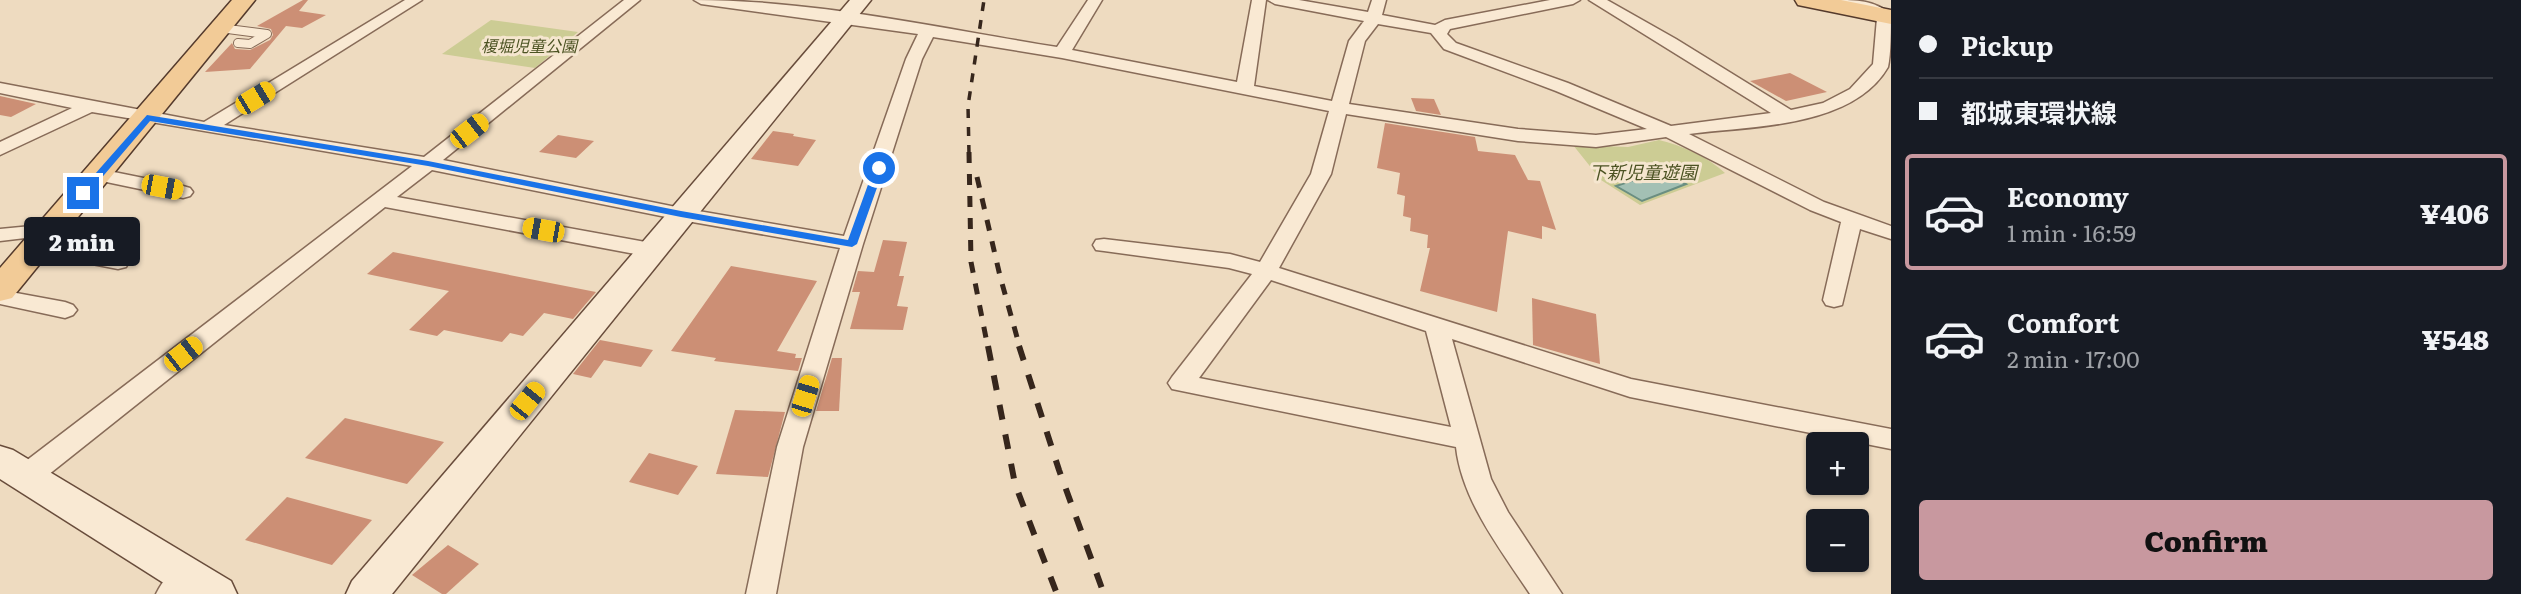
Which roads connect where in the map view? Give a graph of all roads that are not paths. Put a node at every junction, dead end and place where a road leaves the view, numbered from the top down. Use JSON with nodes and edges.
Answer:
{"nodes":[{"id":1,"x":244,"y":0,"type":"edge"},
{"id":2,"x":415,"y":0,"type":"edge"},
{"id":3,"x":633,"y":0,"type":"edge"},
{"id":4,"x":701,"y":0,"type":"edge"},
{"id":5,"x":1095,"y":0,"type":"edge"},
{"id":6,"x":1259,"y":0,"type":"edge"},
{"id":7,"x":1275,"y":0,"type":"edge"},
{"id":8,"x":1379,"y":0,"type":"edge"},
{"id":9,"x":1573,"y":0,"type":"edge"},
{"id":10,"x":1596,"y":0,"type":"edge"},
{"id":11,"x":1806,"y":0,"type":"edge"},
{"id":12,"x":1843,"y":0,"type":"edge"},
{"id":13,"x":721,"y":1,"type":"edge"},
{"id":14,"x":853,"y":9,"type":"edge"},
{"id":15,"x":1888,"y":16,"type":"edge"},
{"id":16,"x":1374,"y":18,"type":"junction"},
{"id":17,"x":1438,"y":30,"type":"junction"},
{"id":18,"x":928,"y":31,"type":"junction"},
{"id":19,"x":1062,"y":53,"type":"junction"},
{"id":20,"x":1886,"y":66,"type":"edge"},
{"id":21,"x":0,"y":88,"type":"edge"},
{"id":22,"x":1244,"y":88,"type":"junction"},
{"id":23,"x":21,"y":92,"type":"junction"},
{"id":24,"x":0,"y":102,"type":"edge"},
{"id":25,"x":89,"y":107,"type":"junction"},
{"id":26,"x":1337,"y":107,"type":"junction"},
{"id":27,"x":1788,"y":116,"type":"junction"},
{"id":28,"x":147,"y":118,"type":"junction"},
{"id":29,"x":209,"y":126,"type":"junction"},
{"id":30,"x":1670,"y":132,"type":"junction"},
{"id":31,"x":0,"y":149,"type":"edge"},
{"id":32,"x":428,"y":163,"type":"junction"},
{"id":33,"x":99,"y":175,"type":"junction"},
{"id":34,"x":183,"y":192,"type":"dead end"},
{"id":35,"x":381,"y":200,"type":"junction"},
{"id":36,"x":681,"y":214,"type":"junction"},
{"id":37,"x":1852,"y":219,"type":"junction"},
{"id":38,"x":1891,"y":233,"type":"edge"},
{"id":39,"x":0,"y":235,"type":"edge"},
{"id":40,"x":45,"y":238,"type":"junction"},
{"id":41,"x":852,"y":244,"type":"junction"},
{"id":42,"x":1104,"y":245,"type":"dead end"},
{"id":43,"x":651,"y":250,"type":"junction"},
{"id":44,"x":118,"y":261,"type":"dead end"},
{"id":45,"x":1266,"y":271,"type":"junction"},
{"id":46,"x":0,"y":290,"type":"edge"},
{"id":47,"x":0,"y":297,"type":"edge"},
{"id":48,"x":1834,"y":300,"type":"dead end"},
{"id":49,"x":65,"y":310,"type":"dead end"},
{"id":50,"x":1436,"y":325,"type":"junction"},
{"id":51,"x":1891,"y":439,"type":"edge"},
{"id":52,"x":1468,"y":440,"type":"junction"},
{"id":53,"x":14,"y":467,"type":"edge"},
{"id":54,"x":192,"y":588,"type":"edge"},
{"id":55,"x":367,"y":594,"type":"edge"},
{"id":56,"x":761,"y":594,"type":"edge"},
{"id":57,"x":1547,"y":594,"type":"edge"}],
"edges":[{"from":1,"to":28,"type":"main road"},
{"from":2,"to":29,"type":"street"},
{"from":3,"to":32,"type":"street"},
{"from":4,"to":13,"type":"street"},
{"from":5,"to":19,"type":"street"},
{"from":6,"to":22,"type":"street"},
{"from":7,"to":16,"type":"street"},
{"from":8,"to":16,"type":"street"},
{"from":9,"to":17,"type":"street"},
{"from":10,"to":27,"type":"street"},
{"from":11,"to":15,"type":"main road"},
{"from":12,"to":15,"type":"street"},
{"from":13,"to":14,"type":"street"},
{"from":14,"to":18,"type":"street"},
{"from":14,"to":36,"type":"street"},
{"from":15,"to":20,"type":"street"},
{"from":16,"to":17,"type":"street"},
{"from":16,"to":26,"type":"street"},
{"from":17,"to":30,"type":"street"},
{"from":18,"to":19,"type":"street"},
{"from":18,"to":41,"type":"street"},
{"from":19,"to":22,"type":"street"},
{"from":20,"to":27,"type":"street"},
{"from":21,"to":23,"type":"street"},
{"from":22,"to":26,"type":"street"},
{"from":23,"to":24,"type":"street"},
{"from":23,"to":25,"type":"street"},
{"from":25,"to":28,"type":"street"},
{"from":25,"to":31,"type":"street"},
{"from":26,"to":30,"type":"street"},
{"from":26,"to":45,"type":"street"},
{"from":27,"to":30,"type":"street"},
{"from":28,"to":29,"type":"street"},
{"from":28,"to":33,"type":"main road"},
{"from":29,"to":32,"type":"street"},
{"from":30,"to":37,"type":"street"},
{"from":32,"to":35,"type":"street"},
{"from":32,"to":36,"type":"street"},
{"from":33,"to":34,"type":"street"},
{"from":33,"to":40,"type":"main road"},
{"from":35,"to":43,"type":"street"},
{"from":35,"to":53,"type":"street"},
{"from":36,"to":41,"type":"street"},
{"from":36,"to":43,"type":"street"},
{"from":37,"to":38,"type":"street"},
{"from":37,"to":48,"type":"street"},
{"from":39,"to":40,"type":"street"},
{"from":40,"to":44,"type":"street"},
{"from":40,"to":46,"type":"main road"},
{"from":41,"to":56,"type":"street"},
{"from":42,"to":45,"type":"street"},
{"from":43,"to":55,"type":"street"},
{"from":45,"to":50,"type":"street"},
{"from":45,"to":52,"type":"street"},
{"from":47,"to":49,"type":"street"},
{"from":50,"to":51,"type":"street"},
{"from":50,"to":52,"type":"street"},
{"from":52,"to":57,"type":"street"},
{"from":53,"to":54,"type":"street"}]}
